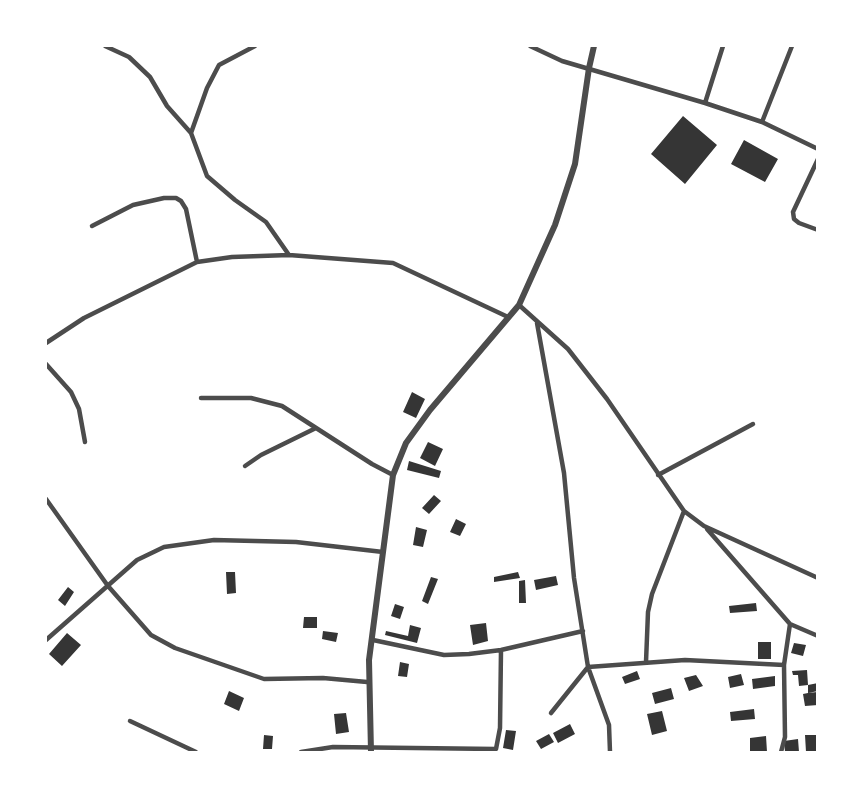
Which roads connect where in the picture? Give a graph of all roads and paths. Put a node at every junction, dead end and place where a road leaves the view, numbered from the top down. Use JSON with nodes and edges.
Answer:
{"nodes":[{"id":1,"x":105,"y":46,"type":"edge"},
{"id":2,"x":254,"y":46,"type":"edge"},
{"id":3,"x":530,"y":46,"type":"edge"},
{"id":4,"x":594,"y":46,"type":"edge"},
{"id":5,"x":723,"y":46,"type":"edge"},
{"id":6,"x":792,"y":46,"type":"edge"},
{"id":7,"x":589,"y":68,"type":"junction"},
{"id":8,"x":705,"y":103,"type":"junction"},
{"id":9,"x":762,"y":122,"type":"junction"},
{"id":10,"x":191,"y":133,"type":"junction"},
{"id":11,"x":817,"y":149,"type":"edge"},
{"id":12,"x":817,"y":159,"type":"edge"},
{"id":13,"x":92,"y":226,"type":"dead end"},
{"id":14,"x":817,"y":230,"type":"edge"},
{"id":15,"x":289,"y":256,"type":"junction"},
{"id":16,"x":197,"y":262,"type":"junction"},
{"id":17,"x":519,"y":305,"type":"junction"},
{"id":18,"x":508,"y":317,"type":"junction"},
{"id":19,"x":537,"y":323,"type":"junction"},
{"id":20,"x":46,"y":343,"type":"edge"},
{"id":21,"x":46,"y":364,"type":"edge"},
{"id":22,"x":201,"y":398,"type":"dead end"},
{"id":23,"x":753,"y":424,"type":"dead end"},
{"id":24,"x":317,"y":428,"type":"junction"},
{"id":25,"x":85,"y":442,"type":"dead end"},
{"id":26,"x":245,"y":466,"type":"dead end"},
{"id":27,"x":393,"y":475,"type":"junction"},
{"id":28,"x":658,"y":475,"type":"junction"},
{"id":29,"x":46,"y":499,"type":"edge"},
{"id":30,"x":684,"y":511,"type":"junction"},
{"id":31,"x":704,"y":526,"type":"junction"},
{"id":32,"x":383,"y":552,"type":"junction"},
{"id":33,"x":817,"y":578,"type":"edge"},
{"id":34,"x":108,"y":586,"type":"junction"},
{"id":35,"x":790,"y":624,"type":"junction"},
{"id":36,"x":583,"y":631,"type":"junction"},
{"id":37,"x":817,"y":636,"type":"edge"},
{"id":38,"x":46,"y":640,"type":"edge"},
{"id":39,"x":373,"y":640,"type":"junction"},
{"id":40,"x":501,"y":650,"type":"junction"},
{"id":41,"x":646,"y":662,"type":"junction"},
{"id":42,"x":784,"y":665,"type":"junction"},
{"id":43,"x":588,"y":667,"type":"junction"},
{"id":44,"x":367,"y":682,"type":"junction"},
{"id":45,"x":551,"y":713,"type":"dead end"},
{"id":46,"x":130,"y":722,"type":"dead end"},
{"id":47,"x":371,"y":750,"type":"edge"},
{"id":48,"x":196,"y":752,"type":"edge"},
{"id":49,"x":301,"y":752,"type":"edge"},
{"id":50,"x":481,"y":752,"type":"edge"},
{"id":51,"x":610,"y":752,"type":"edge"},
{"id":52,"x":781,"y":752,"type":"edge"}],
"edges":[{"from":1,"to":10,"type":"street"},
{"from":2,"to":10,"type":"street"},
{"from":3,"to":7,"type":"street"},
{"from":4,"to":7,"type":"street"},
{"from":5,"to":8,"type":"street"},
{"from":6,"to":9,"type":"street"},
{"from":7,"to":8,"type":"street"},
{"from":7,"to":17,"type":"street"},
{"from":8,"to":9,"type":"street"},
{"from":9,"to":11,"type":"street"},
{"from":10,"to":15,"type":"street"},
{"from":12,"to":14,"type":"street"},
{"from":13,"to":16,"type":"street"},
{"from":15,"to":16,"type":"street"},
{"from":15,"to":18,"type":"street"},
{"from":16,"to":20,"type":"street"},
{"from":17,"to":18,"type":"street"},
{"from":17,"to":19,"type":"street"},
{"from":18,"to":27,"type":"street"},
{"from":19,"to":28,"type":"street"},
{"from":19,"to":36,"type":"street"},
{"from":21,"to":25,"type":"street"},
{"from":22,"to":24,"type":"street"},
{"from":23,"to":28,"type":"street"},
{"from":24,"to":26,"type":"street"},
{"from":24,"to":27,"type":"street"},
{"from":27,"to":32,"type":"street"},
{"from":28,"to":30,"type":"street"},
{"from":29,"to":34,"type":"street"},
{"from":30,"to":31,"type":"street"},
{"from":30,"to":41,"type":"street"},
{"from":31,"to":33,"type":"street"},
{"from":31,"to":35,"type":"street"},
{"from":32,"to":34,"type":"street"},
{"from":32,"to":39,"type":"street"},
{"from":34,"to":38,"type":"street"},
{"from":34,"to":44,"type":"street"},
{"from":35,"to":37,"type":"street"},
{"from":35,"to":42,"type":"street"},
{"from":36,"to":40,"type":"street"},
{"from":36,"to":43,"type":"street"},
{"from":39,"to":40,"type":"street"},
{"from":39,"to":44,"type":"street"},
{"from":40,"to":50,"type":"street"},
{"from":41,"to":42,"type":"street"},
{"from":41,"to":43,"type":"street"},
{"from":42,"to":52,"type":"street"},
{"from":43,"to":45,"type":"street"},
{"from":43,"to":51,"type":"street"},
{"from":44,"to":47,"type":"street"},
{"from":46,"to":48,"type":"street"},
{"from":47,"to":49,"type":"street"},
{"from":47,"to":50,"type":"street"}]}
